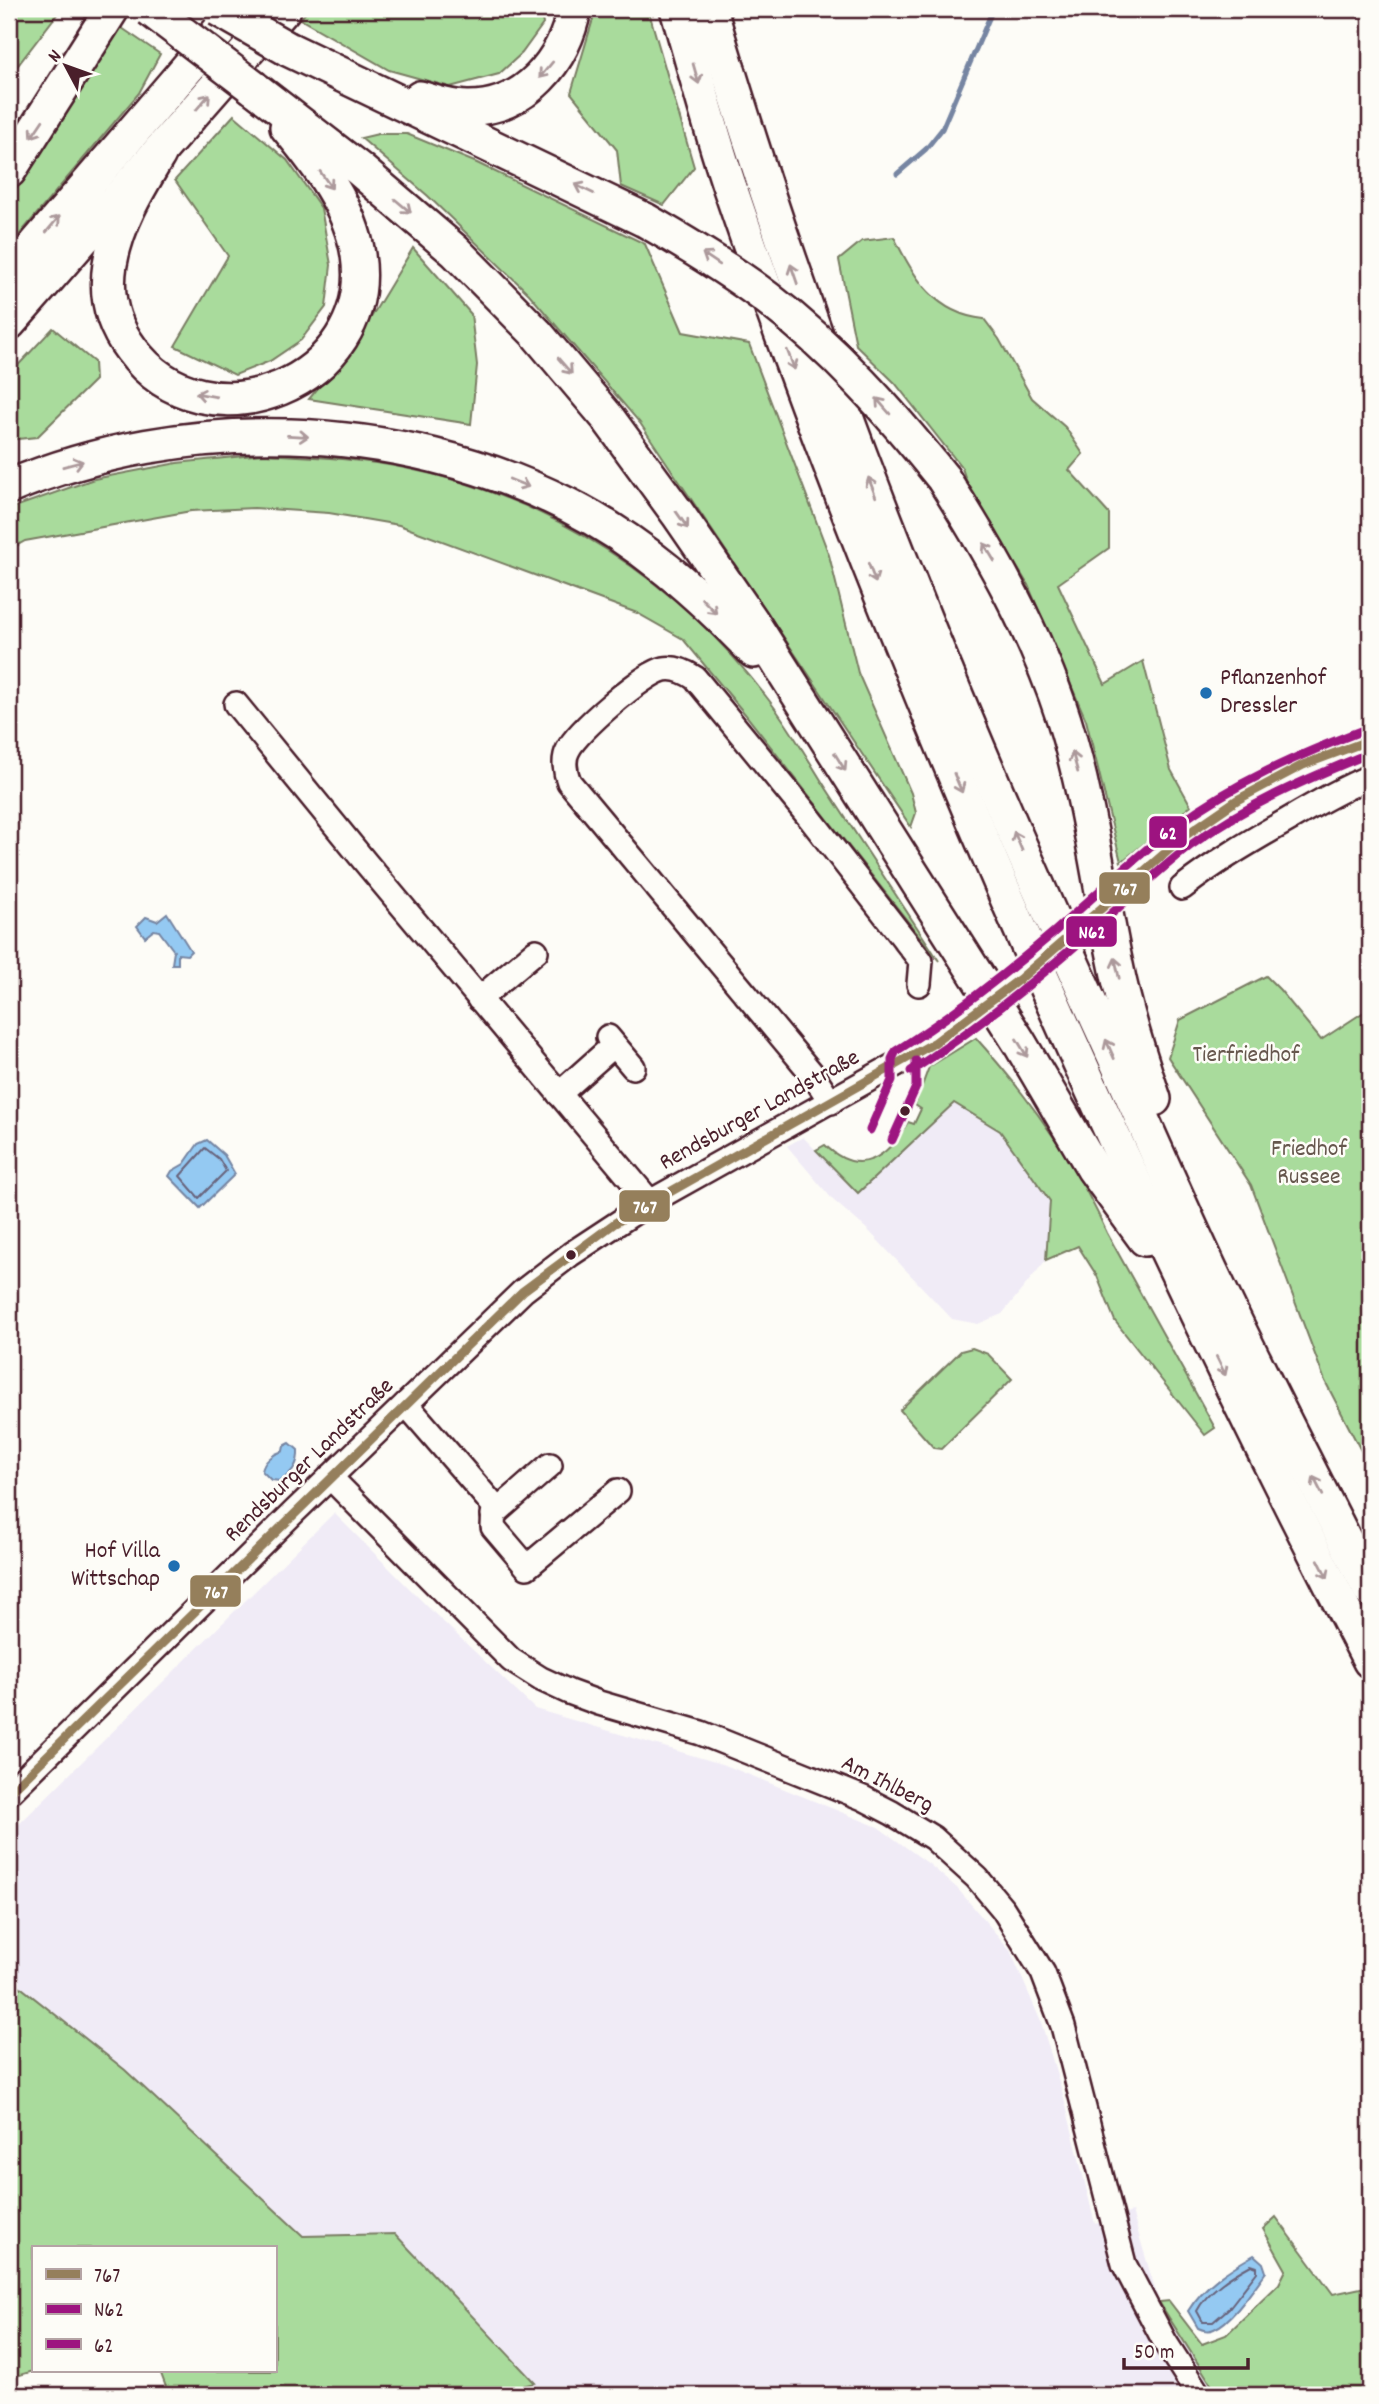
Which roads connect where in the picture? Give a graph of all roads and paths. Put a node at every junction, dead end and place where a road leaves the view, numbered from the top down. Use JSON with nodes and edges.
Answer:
{"nodes":[{"id":1,"x":112,"y":9,"type":"edge"},
{"id":2,"x":150,"y":9,"type":"edge"},
{"id":3,"x":218,"y":9,"type":"edge"},
{"id":4,"x":238,"y":9,"type":"edge"},
{"id":5,"x":284,"y":9,"type":"edge"},
{"id":6,"x":574,"y":9,"type":"edge"},
{"id":7,"x":677,"y":9,"type":"edge"},
{"id":8,"x":710,"y":9,"type":"edge"},
{"id":9,"x":342,"y":76,"type":"junction"},
{"id":10,"x":254,"y":88,"type":"junction"},
{"id":11,"x":159,"y":153,"type":"junction"},
{"id":12,"x":9,"y":171,"type":"edge"},
{"id":13,"x":9,"y":276,"type":"edge"},
{"id":14,"x":9,"y":323,"type":"edge"},
{"id":15,"x":9,"y":487,"type":"edge"},
{"id":16,"x":236,"y":704,"type":"dead end"},
{"id":17,"x":803,"y":704,"type":"junction"},
{"id":18,"x":1370,"y":740,"type":"edge"},
{"id":19,"x":1370,"y":777,"type":"edge"},
{"id":20,"x":1182,"y":888,"type":"dead end"},
{"id":21,"x":535,"y":949,"type":"dead end"},
{"id":22,"x":919,"y":984,"type":"dead end"},
{"id":23,"x":479,"y":999,"type":"junction"},
{"id":24,"x":634,"y":1066,"type":"dead end"},
{"id":25,"x":559,"y":1094,"type":"junction"},
{"id":26,"x":831,"y":1101,"type":"junction"},
{"id":27,"x":650,"y":1202,"type":"junction"},
{"id":28,"x":1206,"y":1297,"type":"junction"},
{"id":29,"x":406,"y":1404,"type":"junction"},
{"id":30,"x":550,"y":1465,"type":"dead end"},
{"id":31,"x":335,"y":1472,"type":"junction"},
{"id":32,"x":618,"y":1491,"type":"dead end"},
{"id":33,"x":493,"y":1515,"type":"junction"},
{"id":34,"x":1370,"y":1591,"type":"edge"},
{"id":35,"x":1370,"y":1661,"type":"edge"},
{"id":36,"x":9,"y":1793,"type":"edge"},
{"id":37,"x":1199,"y":2395,"type":"edge"}],
"edges":[{"from":1,"to":12,"type":"highway","one_way":true},
{"from":2,"to":10,"type":"highway","bridge":true},
{"from":3,"to":9,"type":"highway","bridge":true},
{"from":13,"to":4,"type":"highway","one_way":true},
{"from":11,"to":5,"type":"highway","one_way":true},
{"from":6,"to":9,"type":"highway","one_way":true},
{"from":7,"to":28,"type":"highway","one_way":true},
{"from":28,"to":8,"type":"highway","one_way":true},
{"from":28,"to":9,"type":"highway","one_way":true,"bridge":true},
{"from":10,"to":11,"type":"highway","one_way":true},
{"from":10,"to":17,"type":"highway","one_way":true},
{"from":11,"to":14,"type":"highway"},
{"from":15,"to":17,"type":"highway","one_way":true},
{"from":16,"to":23,"type":"street"},
{"from":17,"to":28,"type":"highway","one_way":true},
{"from":18,"to":26,"type":"street","name":"Rendsburger Landstraße","bridge":true},
{"from":19,"to":20,"type":"street"},
{"from":21,"to":23,"type":"street"},
{"from":22,"to":26,"type":"street"},
{"from":23,"to":25,"type":"street"},
{"from":24,"to":25,"type":"street"},
{"from":25,"to":27,"type":"street"},
{"from":26,"to":27,"type":"street","name":"Rendsburger Landstraße"},
{"from":27,"to":29,"type":"street","name":"Rendsburger Landstraße"},
{"from":34,"to":28,"type":"highway","one_way":true},
{"from":28,"to":35,"type":"highway","one_way":true},
{"from":29,"to":31,"type":"street","name":"Rendsburger Landstraße"},
{"from":29,"to":33,"type":"street"},
{"from":30,"to":33,"type":"street"},
{"from":31,"to":36,"type":"street","name":"Rendsburger Landstraße"},
{"from":31,"to":37,"type":"street","name":"Am Ihlberg"},
{"from":32,"to":33,"type":"street"}]}
